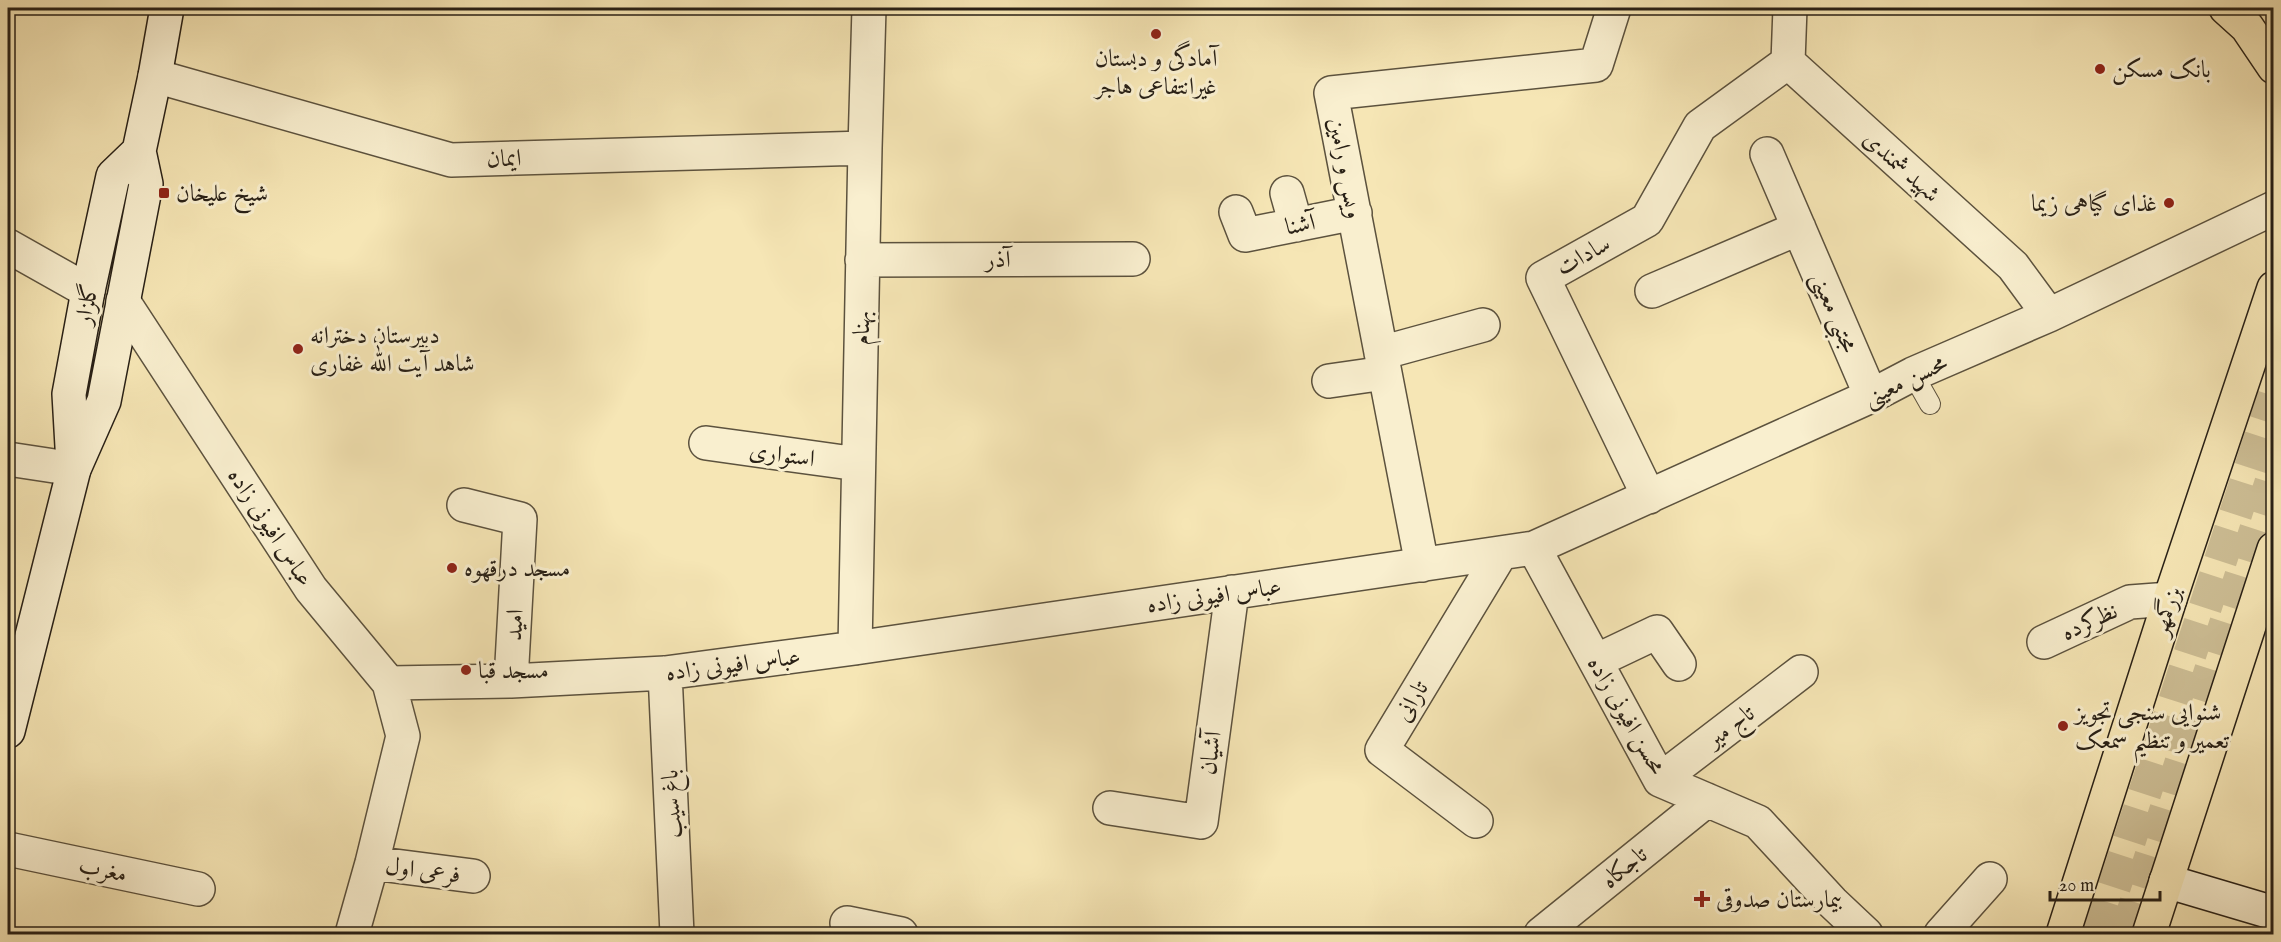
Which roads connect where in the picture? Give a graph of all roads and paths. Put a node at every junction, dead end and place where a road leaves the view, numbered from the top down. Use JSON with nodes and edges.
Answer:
{"nodes":[{"id":1,"x":167,"y":8,"type":"edge"},
{"id":2,"x":870,"y":8,"type":"edge"},
{"id":3,"x":1614,"y":8,"type":"edge"},
{"id":4,"x":1790,"y":8,"type":"edge"},
{"id":5,"x":2226,"y":8,"type":"edge"},
{"id":6,"x":1788,"y":62,"type":"junction"},
{"id":7,"x":2274,"y":67,"type":"edge"},
{"id":8,"x":155,"y":76,"type":"junction"},
{"id":9,"x":865,"y":148,"type":"junction"},
{"id":10,"x":139,"y":151,"type":"junction"},
{"id":11,"x":1767,"y":154,"type":"dead end"},
{"id":12,"x":1287,"y":193,"type":"dead end"},
{"id":13,"x":2274,"y":208,"type":"edge"},
{"id":14,"x":1355,"y":213,"type":"junction"},
{"id":15,"x":1240,"y":223,"type":"dead end"},
{"id":16,"x":1296,"y":225,"type":"junction"},
{"id":17,"x":1799,"y":228,"type":"junction"},
{"id":18,"x":8,"y":246,"type":"edge"},
{"id":19,"x":1133,"y":259,"type":"dead end"},
{"id":20,"x":862,"y":260,"type":"junction"},
{"id":21,"x":2274,"y":288,"type":"edge"},
{"id":22,"x":88,"y":291,"type":"junction"},
{"id":23,"x":1652,"y":291,"type":"dead end"},
{"id":24,"x":123,"y":302,"type":"junction"},
{"id":25,"x":2049,"y":315,"type":"junction"},
{"id":26,"x":1483,"y":325,"type":"dead end"},
{"id":27,"x":1383,"y":363,"type":"junction"},
{"id":28,"x":1913,"y":374,"type":"junction"},
{"id":29,"x":1329,"y":381,"type":"dead end"},
{"id":30,"x":1871,"y":396,"type":"junction"},
{"id":31,"x":1930,"y":405,"type":"dead end"},
{"id":32,"x":706,"y":443,"type":"dead end"},
{"id":33,"x":8,"y":459,"type":"edge"},
{"id":34,"x":858,"y":464,"type":"junction"},
{"id":35,"x":74,"y":468,"type":"junction"},
{"id":36,"x":1649,"y":497,"type":"junction"},
{"id":37,"x":464,"y":505,"type":"dead end"},
{"id":38,"x":1534,"y":548,"type":"junction"},
{"id":39,"x":2274,"y":549,"type":"edge"},
{"id":40,"x":1501,"y":553,"type":"junction"},
{"id":41,"x":1422,"y":565,"type":"junction"},
{"id":42,"x":1232,"y":592,"type":"junction"},
{"id":43,"x":2170,"y":599,"type":"junction"},
{"id":44,"x":2261,"y":620,"type":"edge"},
{"id":45,"x":2044,"y":642,"type":"dead end"},
{"id":46,"x":855,"y":648,"type":"junction"},
{"id":47,"x":1596,"y":661,"type":"junction"},
{"id":48,"x":1679,"y":664,"type":"dead end"},
{"id":49,"x":1801,"y":672,"type":"dead end"},
{"id":50,"x":665,"y":673,"type":"junction"},
{"id":51,"x":511,"y":681,"type":"junction"},
{"id":52,"x":389,"y":683,"type":"junction"},
{"id":53,"x":8,"y":731,"type":"edge"},
{"id":54,"x":1660,"y":780,"type":"junction"},
{"id":55,"x":1707,"y":800,"type":"junction"},
{"id":56,"x":1110,"y":808,"type":"dead end"},
{"id":57,"x":1476,"y":821,"type":"dead end"},
{"id":58,"x":8,"y":849,"type":"edge"},
{"id":59,"x":372,"y":863,"type":"junction"},
{"id":60,"x":473,"y":876,"type":"dead end"},
{"id":61,"x":1990,"y":879,"type":"dead end"},
{"id":62,"x":2166,"y":881,"type":"junction"},
{"id":63,"x":198,"y":889,"type":"dead end"},
{"id":64,"x":2274,"y":913,"type":"edge"},
{"id":65,"x":847,"y":923,"type":"dead end"},
{"id":66,"x":352,"y":934,"type":"edge"},
{"id":67,"x":677,"y":934,"type":"edge"},
{"id":68,"x":901,"y":934,"type":"edge"},
{"id":69,"x":1541,"y":934,"type":"edge"},
{"id":70,"x":1866,"y":934,"type":"edge"},
{"id":71,"x":1941,"y":934,"type":"edge"},
{"id":72,"x":2063,"y":934,"type":"edge"},
{"id":73,"x":2149,"y":934,"type":"edge"}],
"edges":[{"from":1,"to":8,"type":"street","name":"گلزار"},
{"from":2,"to":9,"type":"street","name":"بهنام"},
{"from":3,"to":14,"type":"street","name":"ویس و رامین"},
{"from":4,"to":6,"type":"street"},
{"from":5,"to":7,"type":"main road"},
{"from":6,"to":25,"type":"street","name":"شهید شمندی"},
{"from":6,"to":36,"type":"street","name":"سادات"},
{"from":8,"to":9,"type":"street","name":"ایمان"},
{"from":8,"to":10,"type":"street","name":"گلزار"},
{"from":9,"to":20,"type":"street","name":"بهنام"},
{"from":10,"to":22,"type":"street","name":"گلزار"},
{"from":10,"to":24,"type":"street","name":"گلزار"},
{"from":11,"to":17,"type":"street","name":"مجتبی معینی"},
{"from":12,"to":16,"type":"street"},
{"from":13,"to":25,"type":"street","name":"محسن معینی"},
{"from":14,"to":16,"type":"street","name":"آشنا"},
{"from":14,"to":27,"type":"street","name":"ویس و رامین"},
{"from":15,"to":16,"type":"street","name":"آشنا"},
{"from":17,"to":23,"type":"street"},
{"from":17,"to":30,"type":"street","name":"مجتبی معینی"},
{"from":18,"to":22,"type":"street"},
{"from":19,"to":20,"type":"street","name":"آذر"},
{"from":20,"to":34,"type":"street","name":"بهنام"},
{"from":21,"to":43,"type":"main road","name":"بزرگمهر"},
{"from":22,"to":35,"type":"street","name":"گلزار"},
{"from":24,"to":35,"type":"street","name":"گلزار"},
{"from":24,"to":52,"type":"street","name":"عباس افیونی زاده"},
{"from":25,"to":28,"type":"street","name":"محسن معینی"},
{"from":26,"to":27,"type":"street"},
{"from":27,"to":29,"type":"street"},
{"from":27,"to":41,"type":"street","name":"ویس و رامین"},
{"from":28,"to":30,"type":"street","name":"محسن معینی"},
{"from":28,"to":31,"type":"lane"},
{"from":30,"to":36,"type":"street","name":"محسن معینی"},
{"from":32,"to":34,"type":"street","name":"استواری"},
{"from":33,"to":35,"type":"street"},
{"from":34,"to":46,"type":"street","name":"بهنام"},
{"from":35,"to":53,"type":"street","name":"گلزار"},
{"from":36,"to":38,"type":"street","name":"محسن معینی"},
{"from":37,"to":51,"type":"street","name":"امید"},
{"from":38,"to":40,"type":"street","name":"عباس افیونی زاده"},
{"from":38,"to":47,"type":"street","name":"محسن افیونی زاده"},
{"from":39,"to":44,"type":"main road"},
{"from":40,"to":41,"type":"street","name":"عباس افیونی زاده"},
{"from":40,"to":57,"type":"street","name":"تارانی"},
{"from":41,"to":42,"type":"street","name":"عباس افیونی زاده"},
{"from":42,"to":46,"type":"street","name":"عباس افیونی زاده"},
{"from":42,"to":56,"type":"street","name":"آشیان"},
{"from":43,"to":45,"type":"street","name":"نظرکرده"},
{"from":43,"to":72,"type":"main road","name":"بزرگمهر"},
{"from":44,"to":62,"type":"main road"},
{"from":46,"to":50,"type":"street","name":"عباس افیونی زاده"},
{"from":47,"to":48,"type":"street"},
{"from":47,"to":54,"type":"street","name":"محسن افیونی زاده"},
{"from":49,"to":54,"type":"street","name":"تاج میر"},
{"from":50,"to":51,"type":"street","name":"عباس افیونی زاده"},
{"from":50,"to":67,"type":"street","name":"باغ سیب"},
{"from":51,"to":52,"type":"street","name":"عباس افیونی زاده"},
{"from":52,"to":59,"type":"street"},
{"from":54,"to":55,"type":"street","name":"محسن افیونی زاده"},
{"from":55,"to":69,"type":"street","name":"تاجکاه"},
{"from":55,"to":70,"type":"street","name":"محسن افیونی زاده"},
{"from":58,"to":63,"type":"street","name":"مغرب"},
{"from":59,"to":60,"type":"street","name":"فرعی اول"},
{"from":59,"to":66,"type":"street"},
{"from":61,"to":71,"type":"street"},
{"from":62,"to":64,"type":"street"},
{"from":62,"to":73,"type":"main road"},
{"from":65,"to":68,"type":"street"}]}
